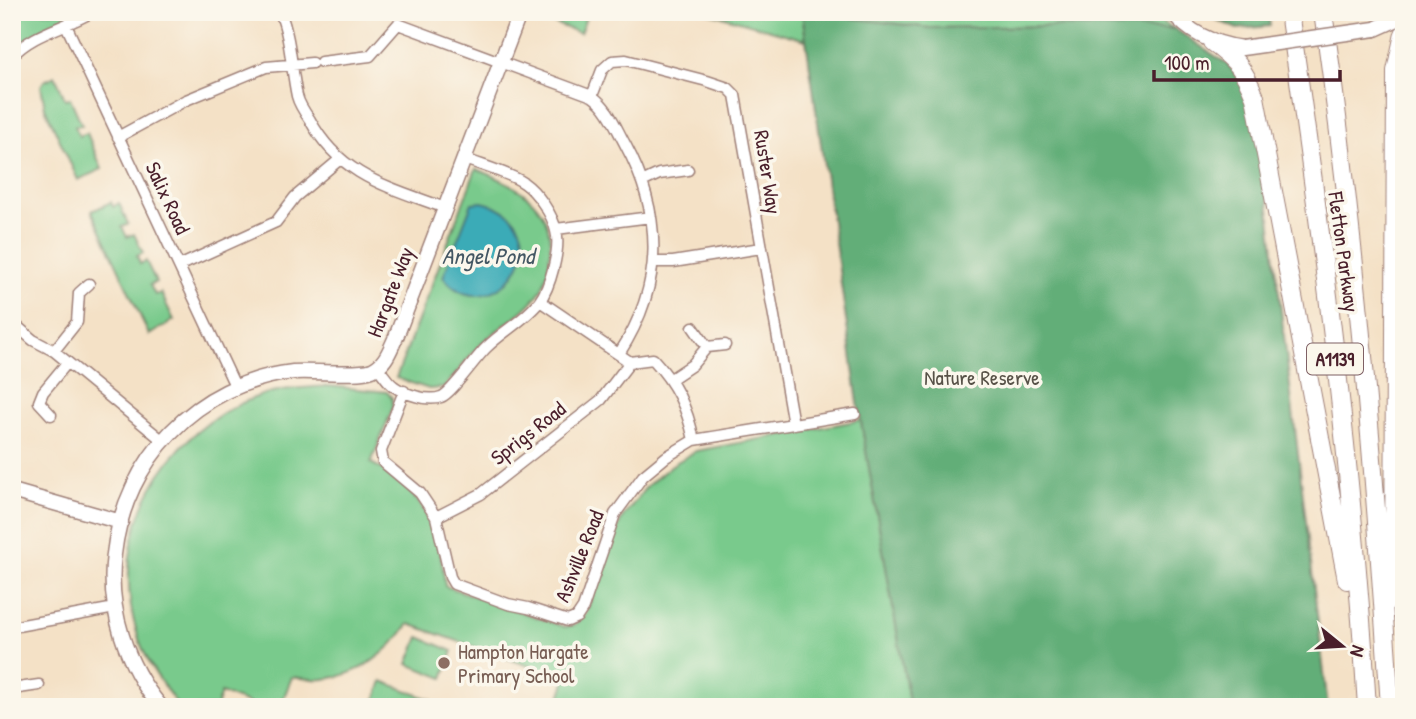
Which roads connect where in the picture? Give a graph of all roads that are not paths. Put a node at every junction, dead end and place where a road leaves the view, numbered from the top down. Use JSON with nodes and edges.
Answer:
{"nodes":[{"id":1,"x":92,"y":12,"type":"edge"},
{"id":2,"x":280,"y":12,"type":"edge"},
{"id":3,"x":403,"y":12,"type":"edge"},
{"id":4,"x":520,"y":12,"type":"edge"},
{"id":5,"x":1289,"y":12,"type":"edge"},
{"id":6,"x":1323,"y":12,"type":"edge"},
{"id":7,"x":1171,"y":14,"type":"edge"},
{"id":8,"x":1404,"y":16,"type":"edge"},
{"id":9,"x":398,"y":24,"type":"junction"},
{"id":10,"x":66,"y":25,"type":"junction"},
{"id":11,"x":1404,"y":34,"type":"edge"},
{"id":12,"x":1212,"y":41,"type":"junction"},
{"id":13,"x":12,"y":56,"type":"edge"},
{"id":14,"x":500,"y":62,"type":"junction"},
{"id":15,"x":293,"y":65,"type":"junction"},
{"id":16,"x":592,"y":96,"type":"junction"},
{"id":17,"x":118,"y":137,"type":"junction"},
{"id":18,"x":465,"y":159,"type":"junction"},
{"id":19,"x":339,"y":160,"type":"junction"},
{"id":20,"x":688,"y":170,"type":"dead end"},
{"id":21,"x":642,"y":182,"type":"junction"},
{"id":22,"x":445,"y":208,"type":"junction"},
{"id":23,"x":651,"y":217,"type":"junction"},
{"id":24,"x":556,"y":229,"type":"junction"},
{"id":25,"x":761,"y":248,"type":"junction"},
{"id":26,"x":653,"y":262,"type":"junction"},
{"id":27,"x":179,"y":266,"type":"junction"},
{"id":28,"x":89,"y":284,"type":"dead end"},
{"id":29,"x":540,"y":301,"type":"junction"},
{"id":30,"x":12,"y":322,"type":"edge"},
{"id":31,"x":693,"y":327,"type":"dead end"},
{"id":32,"x":725,"y":345,"type":"dead end"},
{"id":33,"x":707,"y":347,"type":"junction"},
{"id":34,"x":54,"y":351,"type":"junction"},
{"id":35,"x":618,"y":354,"type":"junction"},
{"id":36,"x":630,"y":362,"type":"junction"},
{"id":37,"x":67,"y":363,"type":"junction"},
{"id":38,"x":377,"y":367,"type":"junction"},
{"id":39,"x":671,"y":379,"type":"junction"},
{"id":40,"x":236,"y":388,"type":"junction"},
{"id":41,"x":404,"y":391,"type":"junction"},
{"id":42,"x":855,"y":414,"type":"dead end"},
{"id":43,"x":51,"y":415,"type":"dead end"},
{"id":44,"x":793,"y":424,"type":"junction"},
{"id":45,"x":162,"y":440,"type":"junction"},
{"id":46,"x":694,"y":440,"type":"junction"},
{"id":47,"x":12,"y":491,"type":"edge"},
{"id":48,"x":436,"y":517,"type":"junction"},
{"id":49,"x":121,"y":522,"type":"junction"},
{"id":50,"x":116,"y":608,"type":"junction"},
{"id":51,"x":12,"y":627,"type":"edge"},
{"id":52,"x":1365,"y":673,"type":"junction"},
{"id":53,"x":39,"y":685,"type":"dead end"},
{"id":54,"x":12,"y":689,"type":"edge"},
{"id":55,"x":161,"y":707,"type":"edge"},
{"id":56,"x":1367,"y":707,"type":"edge"},
{"id":57,"x":1392,"y":707,"type":"edge"}],
"edges":[{"from":1,"to":10,"type":"street"},
{"from":2,"to":15,"type":"street"},
{"from":3,"to":9,"type":"street"},
{"from":4,"to":14,"type":"street","name":"Hargate Way"},
{"from":5,"to":52,"type":"highway","name":"Fletton Parkway","number":"A1139"},
{"from":6,"to":57,"type":"highway","name":"Fletton Parkway","number":"A1139"},
{"from":7,"to":12,"type":"street"},
{"from":8,"to":12,"type":"street","bridge":true},
{"from":9,"to":14,"type":"street"},
{"from":9,"to":15,"type":"street"},
{"from":10,"to":13,"type":"street"},
{"from":10,"to":17,"type":"street","name":"Salix Road"},
{"from":11,"to":57,"type":"highway"},
{"from":12,"to":52,"type":"highway"},
{"from":14,"to":16,"type":"street"},
{"from":14,"to":18,"type":"street","name":"Hargate Way"},
{"from":15,"to":17,"type":"street"},
{"from":15,"to":19,"type":"street"},
{"from":16,"to":21,"type":"street"},
{"from":16,"to":25,"type":"street","name":"Ruster Way"},
{"from":17,"to":27,"type":"street","name":"Salix Road"},
{"from":18,"to":22,"type":"street","name":"Hargate Way"},
{"from":18,"to":24,"type":"street"},
{"from":19,"to":22,"type":"street"},
{"from":19,"to":27,"type":"street"},
{"from":20,"to":21,"type":"street"},
{"from":21,"to":23,"type":"street"},
{"from":22,"to":38,"type":"street","name":"Hargate Way"},
{"from":23,"to":24,"type":"street"},
{"from":23,"to":26,"type":"street"},
{"from":24,"to":29,"type":"street"},
{"from":25,"to":26,"type":"street"},
{"from":25,"to":44,"type":"street","name":"Ruster Way"},
{"from":26,"to":35,"type":"street"},
{"from":27,"to":40,"type":"street","name":"Salix Road"},
{"from":28,"to":34,"type":"street"},
{"from":29,"to":35,"type":"street"},
{"from":29,"to":41,"type":"street"},
{"from":30,"to":34,"type":"street"},
{"from":31,"to":33,"type":"street"},
{"from":32,"to":33,"type":"street"},
{"from":33,"to":39,"type":"street"},
{"from":34,"to":37,"type":"street"},
{"from":35,"to":36,"type":"street"},
{"from":36,"to":39,"type":"street"},
{"from":36,"to":48,"type":"street","name":"Sprigs Road"},
{"from":37,"to":43,"type":"street"},
{"from":37,"to":45,"type":"street"},
{"from":38,"to":40,"type":"street","name":"Hargate Way"},
{"from":38,"to":41,"type":"street"},
{"from":39,"to":46,"type":"street"},
{"from":40,"to":45,"type":"street","name":"Hargate Way"},
{"from":41,"to":48,"type":"street","name":"Ashville Road"},
{"from":42,"to":44,"type":"street","name":"Ashville Road"},
{"from":44,"to":46,"type":"street","name":"Ashville Road"},
{"from":45,"to":49,"type":"street","name":"Hargate Way"},
{"from":46,"to":48,"type":"street","name":"Ashville Road"},
{"from":47,"to":49,"type":"street"},
{"from":49,"to":50,"type":"street","name":"Hargate Way"},
{"from":50,"to":51,"type":"street"},
{"from":50,"to":55,"type":"street","name":"Hargate Way"},
{"from":52,"to":56,"type":"highway","name":"Fletton Parkway","number":"A1139"},
{"from":53,"to":54,"type":"street"}]}
